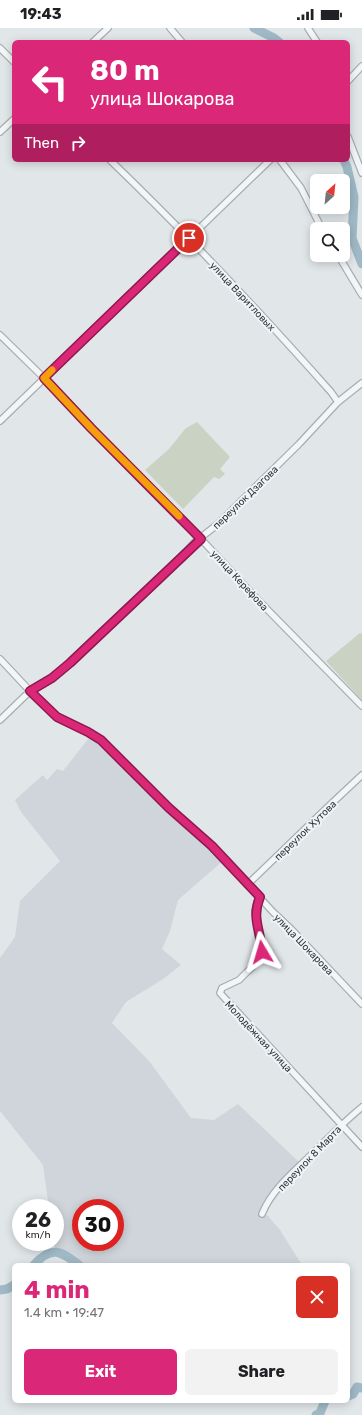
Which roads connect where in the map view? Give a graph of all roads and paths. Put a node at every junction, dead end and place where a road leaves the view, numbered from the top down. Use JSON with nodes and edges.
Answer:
{"nodes":[{"id":1,"x":108,"y":28,"type":"edge"},
{"id":2,"x":170,"y":28,"type":"edge"},
{"id":3,"x":308,"y":28,"type":"edge"},
{"id":4,"x":95,"y":40,"type":"edge"},
{"id":5,"x":180,"y":40,"type":"edge"},
{"id":6,"x":316,"y":40,"type":"edge"},
{"id":7,"x":0,"y":48,"type":"edge"},
{"id":8,"x":12,"y":60,"type":"edge"},
{"id":9,"x":362,"y":66,"type":"edge"},
{"id":10,"x":350,"y":78,"type":"edge"},
{"id":11,"x":12,"y":121,"type":"edge"},
{"id":12,"x":0,"y":132,"type":"edge"},
{"id":13,"x":350,"y":142,"type":"edge"},
{"id":14,"x":112,"y":162,"type":"edge"},
{"id":15,"x":268,"y":162,"type":"edge"},
{"id":16,"x":282,"y":162,"type":"edge"},
{"id":17,"x":362,"y":173,"type":"edge"},
{"id":18,"x":318,"y":222,"type":"edge"},
{"id":19,"x":189,"y":238,"type":"junction"},
{"id":20,"x":342,"y":262,"type":"edge"},
{"id":21,"x":362,"y":295,"type":"edge"},
{"id":22,"x":0,"y":335,"type":"edge"},
{"id":23,"x":44,"y":378,"type":"junction"},
{"id":24,"x":362,"y":383,"type":"edge"},
{"id":25,"x":338,"y":402,"type":"junction"},
{"id":26,"x":0,"y":421,"type":"edge"},
{"id":27,"x":201,"y":539,"type":"junction"},
{"id":28,"x":0,"y":659,"type":"edge"},
{"id":29,"x":30,"y":691,"type":"junction"},
{"id":30,"x":362,"y":706,"type":"edge"},
{"id":31,"x":0,"y":720,"type":"edge"},
{"id":32,"x":362,"y":775,"type":"edge"},
{"id":33,"x":248,"y":884,"type":"junction"},
{"id":34,"x":260,"y":897,"type":"junction"},
{"id":35,"x":362,"y":1004,"type":"edge"},
{"id":36,"x":362,"y":1106,"type":"edge"},
{"id":37,"x":341,"y":1124,"type":"junction"},
{"id":38,"x":362,"y":1147,"type":"edge"},
{"id":39,"x":262,"y":1214,"type":"dead end"}],
"edges":[{"from":1,"to":4,"type":"street"},
{"from":2,"to":5,"type":"street"},
{"from":3,"to":6,"type":"street"},
{"from":7,"to":8,"type":"street"},
{"from":9,"to":10,"type":"street"},
{"from":11,"to":12,"type":"street"},
{"from":13,"to":17,"type":"street"},
{"from":14,"to":19,"type":"street","name":"улица Варитловых"},
{"from":15,"to":19,"type":"street"},
{"from":16,"to":18,"type":"street"},
{"from":19,"to":23,"type":"street"},
{"from":19,"to":25,"type":"street","name":"улица Варитловых"},
{"from":20,"to":21,"type":"street"},
{"from":22,"to":23,"type":"street","name":"улица Керефова"},
{"from":23,"to":26,"type":"street"},
{"from":23,"to":27,"type":"street","name":"улица Керефова"},
{"from":24,"to":25,"type":"street","name":"переулок Дзагова"},
{"from":25,"to":27,"type":"street","name":"переулок Дзагова"},
{"from":27,"to":29,"type":"street","name":"переулок Дзагова"},
{"from":27,"to":30,"type":"street","name":"улица Керефова"},
{"from":28,"to":29,"type":"street","name":"улица Шокарова"},
{"from":29,"to":31,"type":"street","name":"переулок Дзагова"},
{"from":29,"to":33,"type":"street","name":"улица Шокарова"},
{"from":32,"to":33,"type":"street","name":"переулок Хутова"},
{"from":33,"to":34,"type":"street","name":"улица Шокарова"},
{"from":34,"to":35,"type":"street","name":"улица Шокарова"},
{"from":34,"to":37,"type":"street","name":"Молодёжная улица"},
{"from":36,"to":37,"type":"street","name":"переулок 8 Марта"},
{"from":37,"to":38,"type":"street","name":"Молодёжная улица"},
{"from":37,"to":39,"type":"street","name":"переулок 8 Марта"}]}
